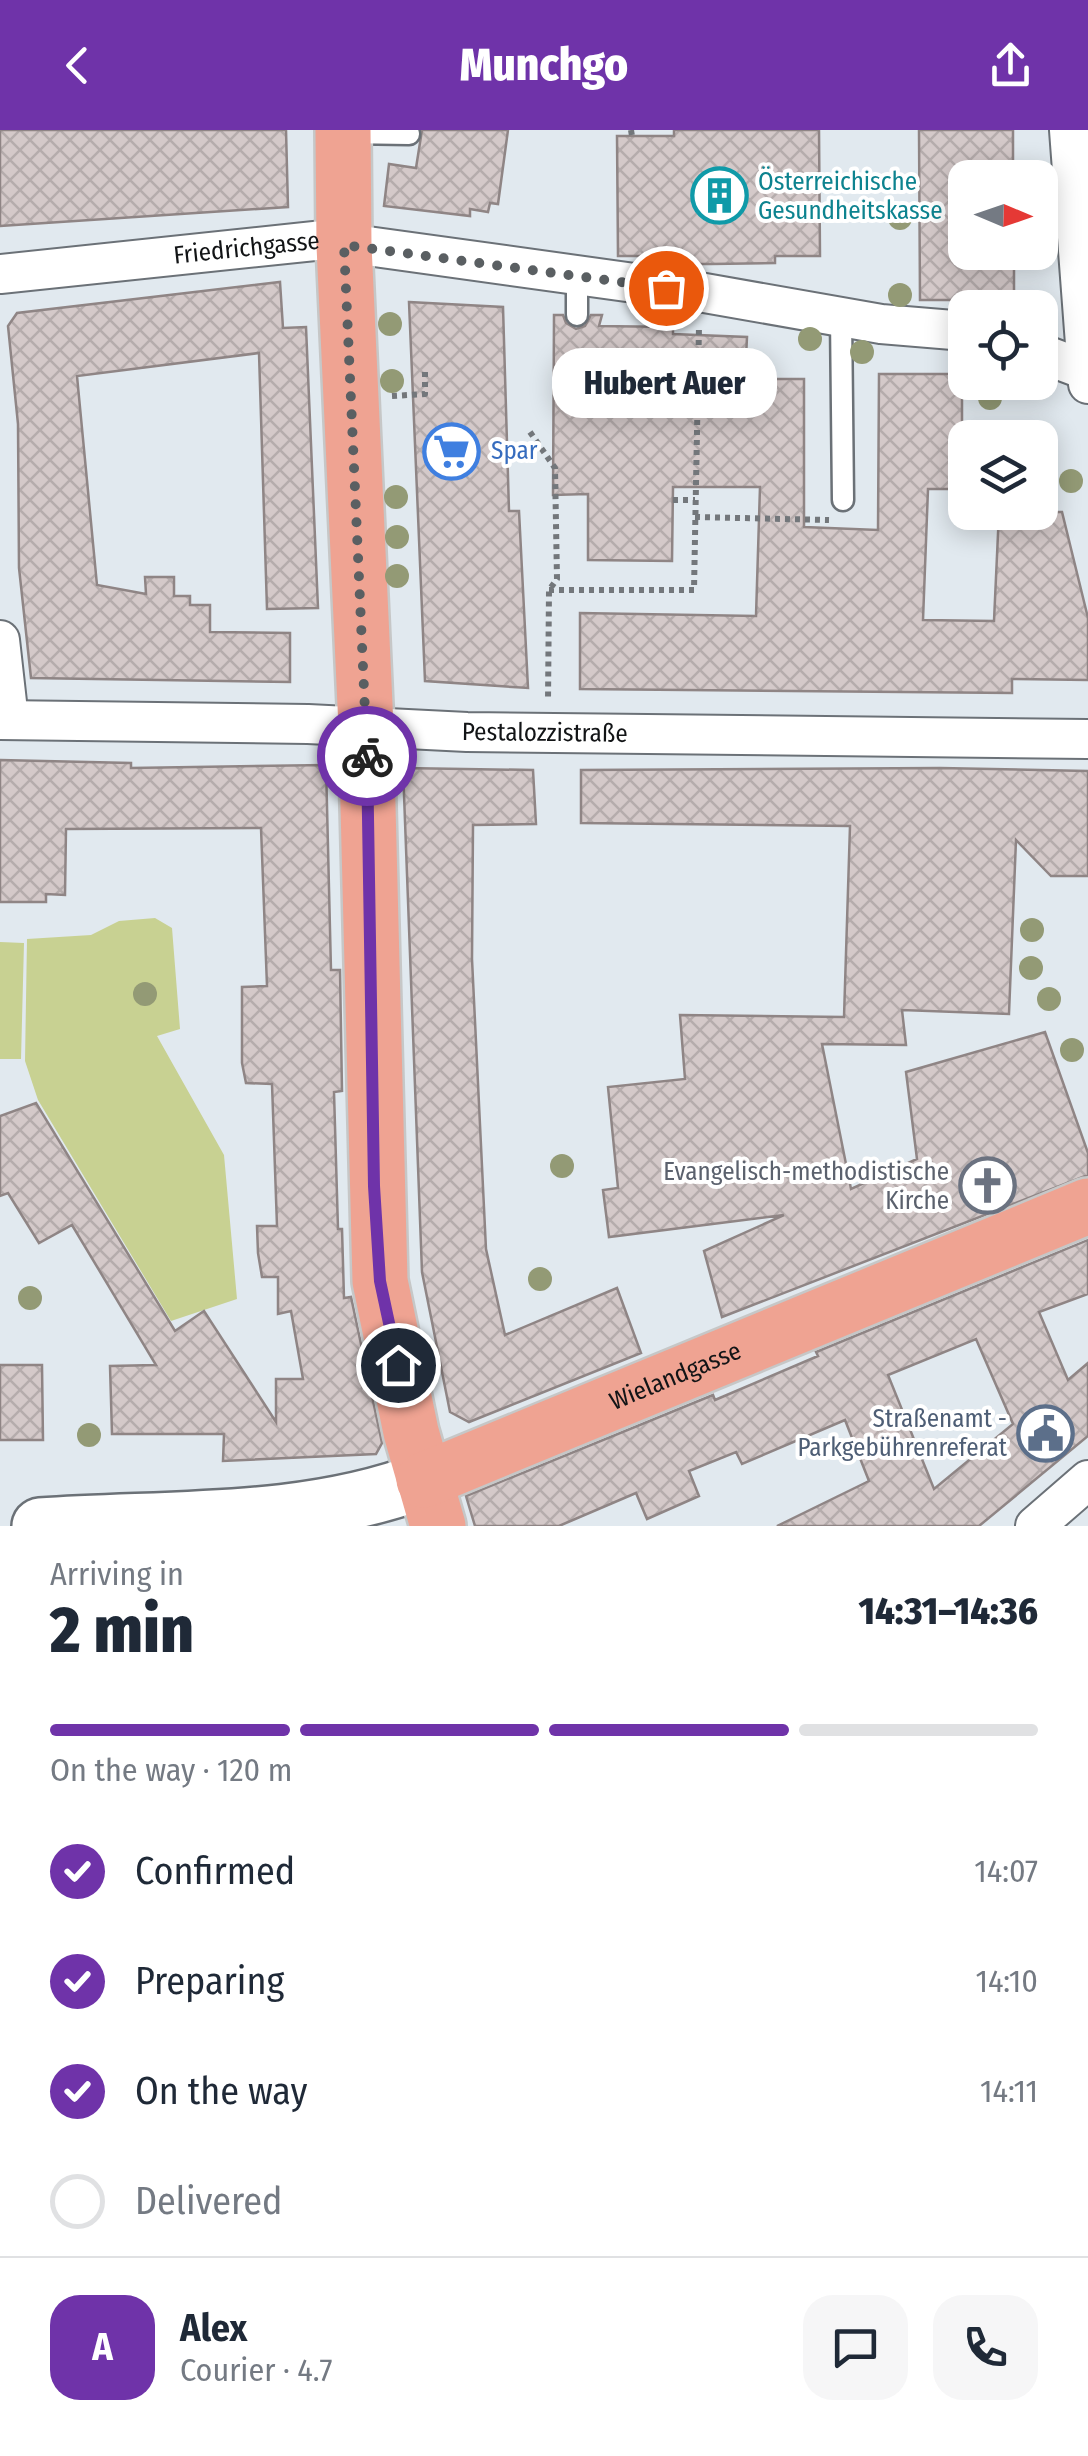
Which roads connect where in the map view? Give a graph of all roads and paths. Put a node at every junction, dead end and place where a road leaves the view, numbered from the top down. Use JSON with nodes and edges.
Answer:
{"nodes":[{"id":1,"x":1069,"y":130,"type":"edge"},
{"id":2,"x":343,"y":131,"type":"edge"},
{"id":3,"x":409,"y":134,"type":"dead end"},
{"id":4,"x":344,"y":245,"type":"junction"},
{"id":5,"x":0,"y":274,"type":"edge"},
{"id":6,"x":576,"y":277,"type":"junction"},
{"id":7,"x":699,"y":292,"type":"junction"},
{"id":8,"x":577,"y":315,"type":"dead end"},
{"id":9,"x":841,"y":316,"type":"junction"},
{"id":10,"x":948,"y":329,"type":"edge"},
{"id":11,"x":1058,"y":361,"type":"edge"},
{"id":12,"x":425,"y":372,"type":"dead end"},
{"id":13,"x":1087,"y":375,"type":"edge"},
{"id":14,"x":673,"y":387,"type":"dead end"},
{"id":15,"x":699,"y":388,"type":"junction"},
{"id":16,"x":391,"y":396,"type":"dead end"},
{"id":17,"x":530,"y":432,"type":"dead end"},
{"id":18,"x":673,"y":500,"type":"dead end"},
{"id":19,"x":695,"y":500,"type":"junction"},
{"id":20,"x":843,"y":500,"type":"joint"},
{"id":21,"x":695,"y":518,"type":"junction"},
{"id":22,"x":549,"y":590,"type":"junction"},
{"id":23,"x":0,"y":640,"type":"edge"},
{"id":24,"x":4,"y":720,"type":"edge"},
{"id":25,"x":366,"y":727,"type":"junction"},
{"id":26,"x":549,"y":732,"type":"junction"},
{"id":27,"x":1088,"y":739,"type":"edge"},
{"id":28,"x":1088,"y":1206,"type":"edge"},
{"id":29,"x":1088,"y":1480,"type":"edge"},
{"id":30,"x":431,"y":1503,"type":"edge"},
{"id":31,"x":263,"y":1523,"type":"edge"},
{"id":32,"x":40,"y":1526,"type":"edge"},
{"id":33,"x":1035,"y":1526,"type":"edge"}],
"edges":[{"from":1,"to":13,"type":"street"},
{"from":2,"to":3,"type":"lane"},
{"from":2,"to":4,"type":"main road"},
{"from":4,"to":5,"type":"street","name":"Friedrichgasse"},
{"from":4,"to":6,"type":"street","name":"Friedrichgasse"},
{"from":4,"to":25,"type":"main road"},
{"from":6,"to":7,"type":"street","name":"Friedrichgasse"},
{"from":6,"to":8,"type":"lane"},
{"from":7,"to":9,"type":"street","name":"Friedrichgasse"},
{"from":7,"to":15,"type":"path"},
{"from":9,"to":10,"type":"street","name":"Friedrichgasse"},
{"from":9,"to":20,"type":"lane"},
{"from":11,"to":13,"type":"street"},
{"from":12,"to":16,"type":"path"},
{"from":14,"to":15,"type":"path"},
{"from":15,"to":19,"type":"path"},
{"from":17,"to":22,"type":"path"},
{"from":18,"to":19,"type":"path"},
{"from":19,"to":21,"type":"path"},
{"from":20,"to":21,"type":"path"},
{"from":21,"to":22,"type":"path"},
{"from":22,"to":26,"type":"path"},
{"from":23,"to":24,"type":"street"},
{"from":24,"to":25,"type":"street","name":"Pestalozzistraße"},
{"from":25,"to":26,"type":"street","name":"Pestalozzistraße"},
{"from":25,"to":30,"type":"main road"},
{"from":26,"to":27,"type":"street","name":"Pestalozzistraße"},
{"from":28,"to":30,"type":"main road","name":"Wielandgasse"},
{"from":29,"to":33,"type":"street"},
{"from":30,"to":31,"type":"main road","name":"Wielandgasse"},
{"from":31,"to":32,"type":"main road","name":"Wielandgasse"}]}
